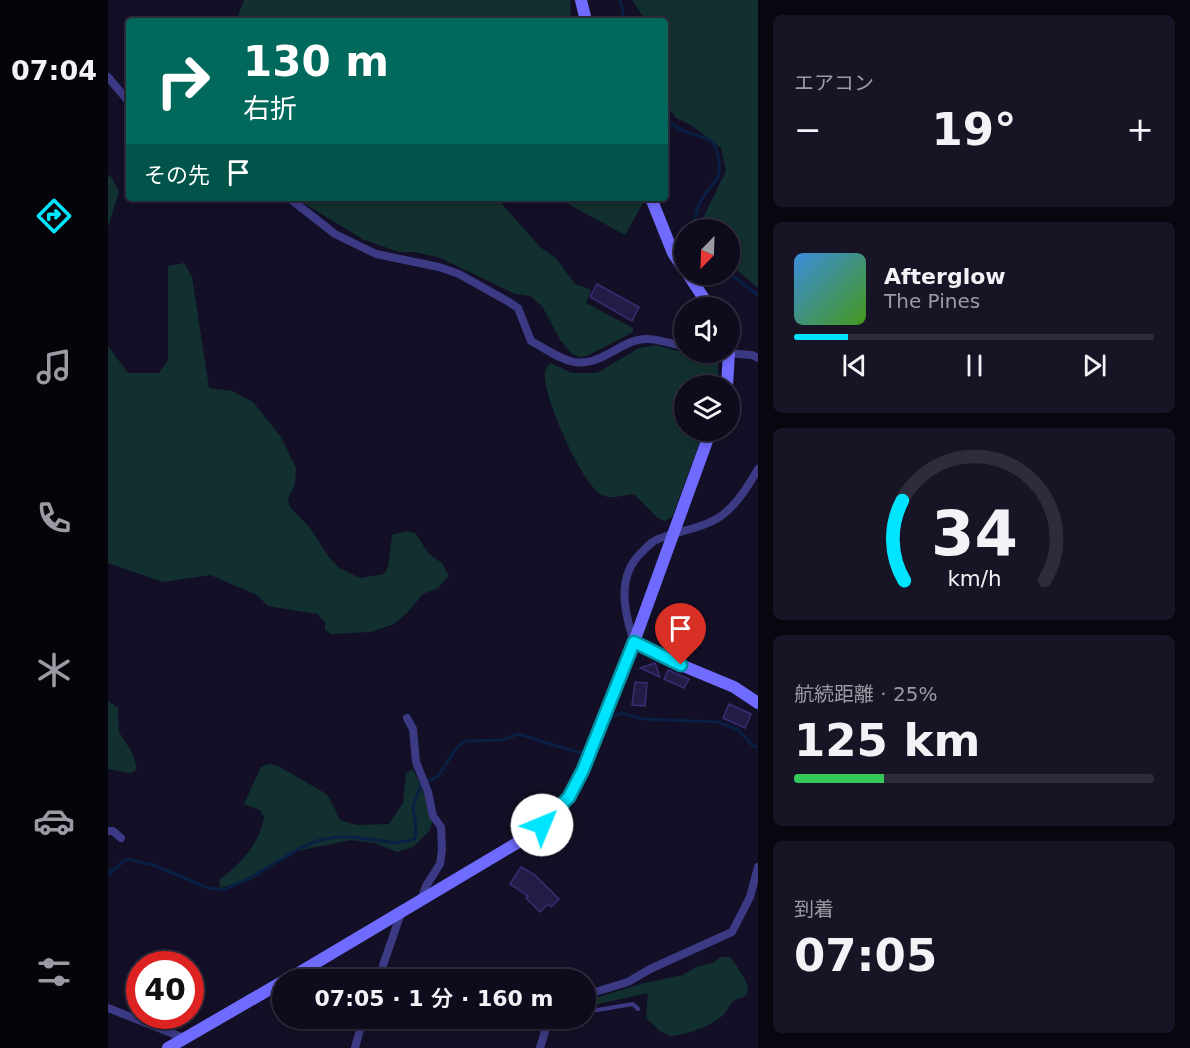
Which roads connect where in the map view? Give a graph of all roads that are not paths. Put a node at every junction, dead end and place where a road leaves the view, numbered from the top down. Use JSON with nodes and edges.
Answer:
{"nodes":[{"id":1,"x":581,"y":0,"type":"edge"},
{"id":2,"x":585,"y":18,"type":"edge"},
{"id":3,"x":108,"y":77,"type":"edge"},
{"id":4,"x":126,"y":98,"type":"edge"},
{"id":5,"x":293,"y":201,"type":"edge"},
{"id":6,"x":652,"y":201,"type":"edge"},
{"id":7,"x":674,"y":254,"type":"edge"},
{"id":8,"x":674,"y":344,"type":"edge"},
{"id":9,"x":740,"y":354,"type":"edge"},
{"id":10,"x":758,"y":358,"type":"edge"},
{"id":11,"x":707,"y":441,"type":"edge"},
{"id":12,"x":758,"y":469,"type":"edge"},
{"id":13,"x":673,"y":536,"type":"junction"},
{"id":14,"x":634,"y":642,"type":"junction"},
{"id":15,"x":758,"y":704,"type":"edge"},
{"id":16,"x":408,"y":718,"type":"dead end"},
{"id":17,"x":108,"y":831,"type":"edge"},
{"id":18,"x":121,"y":837,"type":"dead end"},
{"id":19,"x":758,"y":867,"type":"edge"},
{"id":20,"x":421,"y":901,"type":"junction"},
{"id":21,"x":401,"y":913,"type":"junction"},
{"id":22,"x":306,"y":969,"type":"edge"},
{"id":23,"x":382,"y":969,"type":"edge"},
{"id":24,"x":272,"y":991,"type":"edge"},
{"id":25,"x":596,"y":992,"type":"edge"},
{"id":26,"x":108,"y":1008,"type":"edge"},
{"id":27,"x":638,"y":1009,"type":"dead end"},
{"id":28,"x":596,"y":1010,"type":"edge"},
{"id":29,"x":359,"y":1029,"type":"edge"},
{"id":30,"x":546,"y":1029,"type":"edge"},
{"id":31,"x":184,"y":1038,"type":"junction"},
{"id":32,"x":168,"y":1048,"type":"edge"},
{"id":33,"x":355,"y":1048,"type":"edge"},
{"id":34,"x":540,"y":1048,"type":"edge"}],
"edges":[{"from":1,"to":2,"type":"street"},
{"from":3,"to":4,"type":"street"},
{"from":5,"to":8,"type":"street"},
{"from":6,"to":7,"type":"street"},
{"from":9,"to":10,"type":"street"},
{"from":11,"to":13,"type":"street"},
{"from":12,"to":13,"type":"street"},
{"from":13,"to":14,"type":"street"},
{"from":13,"to":14,"type":"street"},
{"from":14,"to":15,"type":"street"},
{"from":14,"to":20,"type":"street"},
{"from":16,"to":20,"type":"street"},
{"from":17,"to":18,"type":"street"},
{"from":19,"to":25,"type":"street"},
{"from":20,"to":21,"type":"street"},
{"from":21,"to":22,"type":"street"},
{"from":21,"to":23,"type":"street"},
{"from":24,"to":31,"type":"street"},
{"from":26,"to":31,"type":"street"},
{"from":27,"to":28,"type":"lane"},
{"from":29,"to":33,"type":"street"},
{"from":30,"to":34,"type":"street"},
{"from":31,"to":32,"type":"street"}]}
